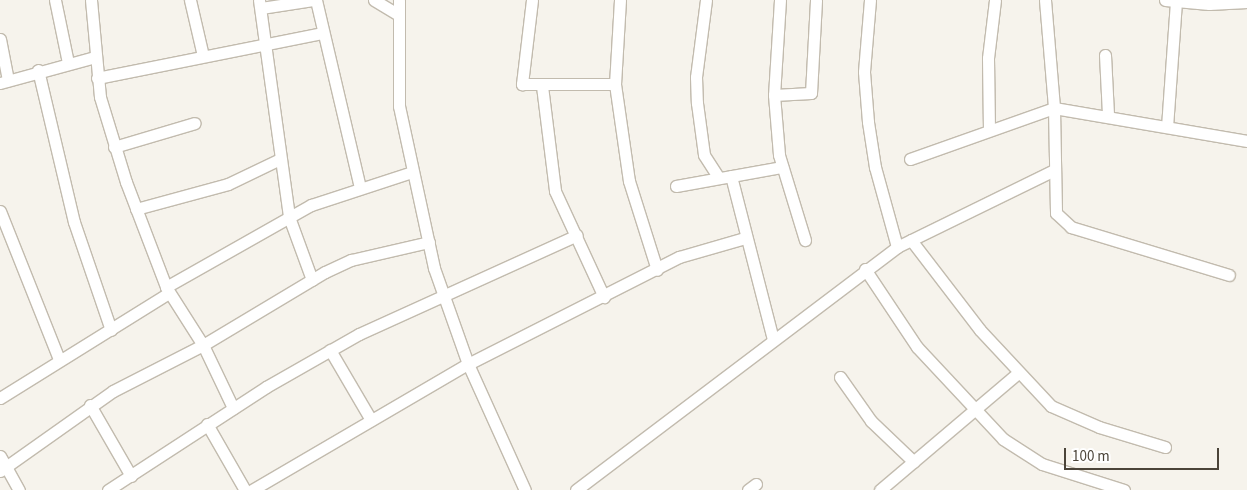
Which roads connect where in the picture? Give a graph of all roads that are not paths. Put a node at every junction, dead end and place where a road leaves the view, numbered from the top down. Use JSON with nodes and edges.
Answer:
{"nodes":[{"id":1,"x":54,"y":0,"type":"edge"},
{"id":2,"x":91,"y":0,"type":"edge"},
{"id":3,"x":190,"y":0,"type":"edge"},
{"id":4,"x":315,"y":0,"type":"edge"},
{"id":5,"x":374,"y":0,"type":"edge"},
{"id":6,"x":399,"y":0,"type":"edge"},
{"id":7,"x":532,"y":0,"type":"edge"},
{"id":8,"x":620,"y":0,"type":"edge"},
{"id":9,"x":706,"y":0,"type":"edge"},
{"id":10,"x":780,"y":0,"type":"edge"},
{"id":11,"x":816,"y":0,"type":"edge"},
{"id":12,"x":870,"y":0,"type":"edge"},
{"id":13,"x":995,"y":0,"type":"edge"},
{"id":14,"x":1045,"y":0,"type":"edge"},
{"id":15,"x":1170,"y":1,"type":"edge"},
{"id":16,"x":1247,"y":2,"type":"edge"},
{"id":17,"x":260,"y":4,"type":"edge"},
{"id":18,"x":399,"y":16,"type":"junction"},
{"id":19,"x":322,"y":33,"type":"junction"},
{"id":20,"x":0,"y":39,"type":"edge"},
{"id":21,"x":266,"y":42,"type":"junction"},
{"id":22,"x":1105,"y":55,"type":"dead end"},
{"id":23,"x":202,"y":56,"type":"junction"},
{"id":24,"x":95,"y":57,"type":"junction"},
{"id":25,"x":68,"y":63,"type":"junction"},
{"id":26,"x":38,"y":70,"type":"junction"},
{"id":27,"x":97,"y":78,"type":"junction"},
{"id":28,"x":4,"y":82,"type":"edge"},
{"id":29,"x":614,"y":84,"type":"junction"},
{"id":30,"x":542,"y":86,"type":"junction"},
{"id":31,"x":774,"y":95,"type":"junction"},
{"id":32,"x":1054,"y":108,"type":"junction"},
{"id":33,"x":1108,"y":115,"type":"junction"},
{"id":34,"x":195,"y":123,"type":"dead end"},
{"id":35,"x":1167,"y":127,"type":"junction"},
{"id":36,"x":989,"y":130,"type":"junction"},
{"id":37,"x":1247,"y":141,"type":"edge"},
{"id":38,"x":114,"y":147,"type":"junction"},
{"id":39,"x":280,"y":159,"type":"junction"},
{"id":40,"x":910,"y":159,"type":"dead end"},
{"id":41,"x":782,"y":167,"type":"junction"},
{"id":42,"x":1052,"y":171,"type":"junction"},
{"id":43,"x":412,"y":172,"type":"junction"},
{"id":44,"x":731,"y":176,"type":"junction"},
{"id":45,"x":719,"y":178,"type":"junction"},
{"id":46,"x":676,"y":186,"type":"dead end"},
{"id":47,"x":360,"y":187,"type":"junction"},
{"id":48,"x":0,"y":210,"type":"edge"},
{"id":49,"x":136,"y":210,"type":"junction"},
{"id":50,"x":289,"y":217,"type":"junction"},
{"id":51,"x":577,"y":235,"type":"junction"},
{"id":52,"x":745,"y":238,"type":"junction"},
{"id":53,"x":805,"y":240,"type":"dead end"},
{"id":54,"x":911,"y":240,"type":"junction"},
{"id":55,"x":429,"y":242,"type":"junction"},
{"id":56,"x":897,"y":247,"type":"junction"},
{"id":57,"x":865,"y":269,"type":"junction"},
{"id":58,"x":657,"y":270,"type":"junction"},
{"id":59,"x":1229,"y":275,"type":"dead end"},
{"id":60,"x":312,"y":280,"type":"junction"},
{"id":61,"x":168,"y":290,"type":"junction"},
{"id":62,"x":443,"y":295,"type":"junction"},
{"id":63,"x":604,"y":297,"type":"junction"},
{"id":64,"x":111,"y":330,"type":"junction"},
{"id":65,"x":773,"y":339,"type":"junction"},
{"id":66,"x":203,"y":344,"type":"junction"},
{"id":67,"x":330,"y":350,"type":"junction"},
{"id":68,"x":59,"y":359,"type":"junction"},
{"id":69,"x":468,"y":364,"type":"junction"},
{"id":70,"x":1018,"y":374,"type":"junction"},
{"id":71,"x":840,"y":377,"type":"dead end"},
{"id":72,"x":0,"y":398,"type":"edge"},
{"id":73,"x":90,"y":405,"type":"junction"},
{"id":74,"x":233,"y":408,"type":"junction"},
{"id":75,"x":972,"y":409,"type":"junction"},
{"id":76,"x":371,"y":420,"type":"junction"},
{"id":77,"x":207,"y":424,"type":"junction"},
{"id":78,"x":1165,"y":448,"type":"dead end"},
{"id":79,"x":0,"y":456,"type":"edge"},
{"id":80,"x":914,"y":462,"type":"junction"},
{"id":81,"x":3,"y":470,"type":"edge"},
{"id":82,"x":131,"y":476,"type":"junction"},
{"id":83,"x":116,"y":488,"type":"edge"},
{"id":84,"x":19,"y":490,"type":"edge"},
{"id":85,"x":245,"y":490,"type":"edge"},
{"id":86,"x":252,"y":490,"type":"edge"},
{"id":87,"x":525,"y":490,"type":"edge"},
{"id":88,"x":576,"y":490,"type":"edge"},
{"id":89,"x":880,"y":490,"type":"edge"},
{"id":90,"x":1124,"y":490,"type":"edge"}],
"edges":[{"from":1,"to":25,"type":"street"},
{"from":2,"to":24,"type":"street"},
{"from":3,"to":23,"type":"street"},
{"from":4,"to":17,"type":"street"},
{"from":4,"to":19,"type":"street"},
{"from":5,"to":18,"type":"street"},
{"from":6,"to":18,"type":"street"},
{"from":7,"to":30,"type":"street"},
{"from":8,"to":29,"type":"street"},
{"from":9,"to":45,"type":"street"},
{"from":10,"to":31,"type":"street"},
{"from":11,"to":31,"type":"street"},
{"from":12,"to":56,"type":"street"},
{"from":13,"to":36,"type":"street"},
{"from":14,"to":32,"type":"street"},
{"from":15,"to":16,"type":"street"},
{"from":15,"to":35,"type":"street"},
{"from":17,"to":21,"type":"street"},
{"from":18,"to":43,"type":"street"},
{"from":19,"to":21,"type":"street"},
{"from":19,"to":47,"type":"street"},
{"from":20,"to":28,"type":"street"},
{"from":21,"to":23,"type":"street"},
{"from":21,"to":39,"type":"street"},
{"from":22,"to":33,"type":"street"},
{"from":23,"to":27,"type":"street"},
{"from":24,"to":25,"type":"street"},
{"from":24,"to":27,"type":"street"},
{"from":25,"to":26,"type":"street"},
{"from":26,"to":28,"type":"street"},
{"from":26,"to":64,"type":"street"},
{"from":27,"to":38,"type":"street"},
{"from":29,"to":30,"type":"street"},
{"from":29,"to":58,"type":"street"},
{"from":30,"to":51,"type":"street"},
{"from":31,"to":41,"type":"street"},
{"from":32,"to":33,"type":"street"},
{"from":32,"to":36,"type":"street"},
{"from":32,"to":42,"type":"street"},
{"from":33,"to":35,"type":"street"},
{"from":34,"to":38,"type":"street"},
{"from":35,"to":37,"type":"street"},
{"from":36,"to":40,"type":"street"},
{"from":38,"to":49,"type":"street"},
{"from":39,"to":49,"type":"street"},
{"from":39,"to":50,"type":"street"},
{"from":41,"to":44,"type":"street"},
{"from":41,"to":53,"type":"street"},
{"from":42,"to":54,"type":"street"},
{"from":42,"to":59,"type":"street"},
{"from":43,"to":47,"type":"street"},
{"from":43,"to":55,"type":"street"},
{"from":44,"to":45,"type":"street"},
{"from":44,"to":52,"type":"street"},
{"from":45,"to":46,"type":"street"},
{"from":47,"to":50,"type":"street"},
{"from":48,"to":68,"type":"street"},
{"from":49,"to":61,"type":"street"},
{"from":50,"to":60,"type":"street"},
{"from":50,"to":61,"type":"street"},
{"from":51,"to":62,"type":"street"},
{"from":51,"to":63,"type":"street"},
{"from":52,"to":58,"type":"street"},
{"from":52,"to":65,"type":"street"},
{"from":54,"to":56,"type":"street"},
{"from":54,"to":70,"type":"street"},
{"from":55,"to":60,"type":"street"},
{"from":55,"to":62,"type":"street"},
{"from":56,"to":57,"type":"street"},
{"from":57,"to":65,"type":"street"},
{"from":57,"to":75,"type":"street"},
{"from":58,"to":63,"type":"street"},
{"from":60,"to":66,"type":"street"},
{"from":61,"to":64,"type":"street"},
{"from":61,"to":66,"type":"street"},
{"from":62,"to":67,"type":"street"},
{"from":62,"to":69,"type":"street"},
{"from":63,"to":69,"type":"street"},
{"from":64,"to":68,"type":"street"},
{"from":65,"to":88,"type":"street"},
{"from":66,"to":73,"type":"street"},
{"from":66,"to":74,"type":"street"},
{"from":67,"to":74,"type":"street"},
{"from":67,"to":76,"type":"street"},
{"from":68,"to":72,"type":"street"},
{"from":69,"to":76,"type":"street"},
{"from":69,"to":87,"type":"street"},
{"from":70,"to":75,"type":"street"},
{"from":70,"to":78,"type":"street"},
{"from":71,"to":80,"type":"street"},
{"from":73,"to":81,"type":"street"},
{"from":73,"to":82,"type":"street"},
{"from":74,"to":77,"type":"street"},
{"from":75,"to":80,"type":"street"},
{"from":75,"to":90,"type":"street"},
{"from":76,"to":86,"type":"street"},
{"from":77,"to":82,"type":"street"},
{"from":77,"to":85,"type":"street"},
{"from":79,"to":81,"type":"street"},
{"from":80,"to":89,"type":"street"},
{"from":81,"to":84,"type":"street"},
{"from":82,"to":83,"type":"street"}]}
